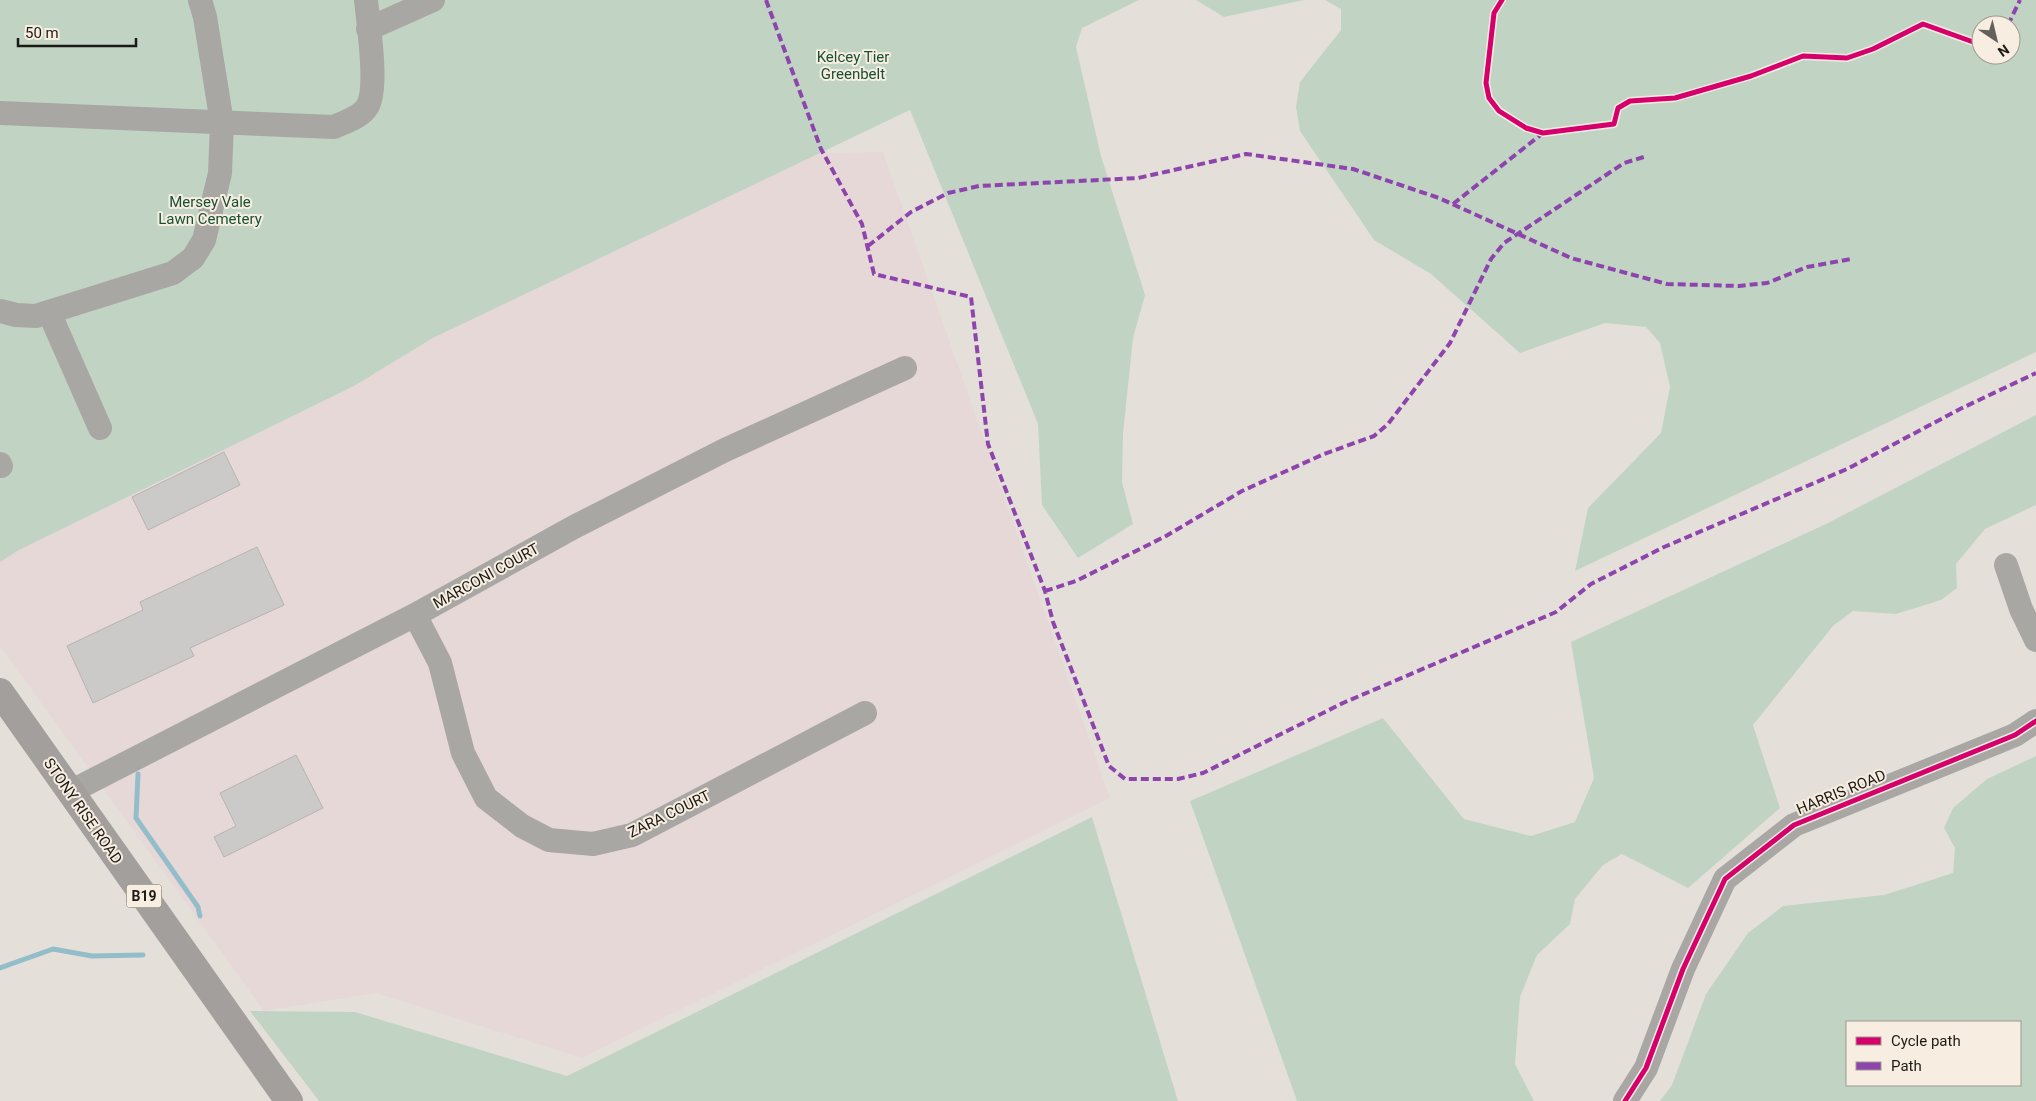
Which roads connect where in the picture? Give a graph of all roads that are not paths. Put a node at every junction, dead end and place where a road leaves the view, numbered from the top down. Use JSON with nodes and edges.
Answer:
{"nodes":[{"id":1,"x":200,"y":0,"type":"edge"},
{"id":2,"x":366,"y":0,"type":"edge"},
{"id":3,"x":433,"y":0,"type":"edge"},
{"id":4,"x":368,"y":29,"type":"junction"},
{"id":5,"x":0,"y":113,"type":"edge"},
{"id":6,"x":222,"y":123,"type":"junction"},
{"id":7,"x":0,"y":311,"type":"edge"},
{"id":8,"x":49,"y":312,"type":"junction"},
{"id":9,"x":905,"y":368,"type":"dead end"},
{"id":10,"x":100,"y":428,"type":"dead end"},
{"id":11,"x":2006,"y":565,"type":"dead end"},
{"id":12,"x":415,"y":615,"type":"junction"},
{"id":13,"x":2036,"y":640,"type":"edge"},
{"id":14,"x":0,"y":692,"type":"edge"},
{"id":15,"x":865,"y":714,"type":"dead end"},
{"id":16,"x":2036,"y":721,"type":"edge"},
{"id":17,"x":70,"y":792,"type":"junction"},
{"id":18,"x":289,"y":1101,"type":"edge"},
{"id":19,"x":1625,"y":1101,"type":"edge"}],
"edges":[{"from":1,"to":6,"type":"street"},
{"from":2,"to":4,"type":"street"},
{"from":3,"to":4,"type":"street"},
{"from":4,"to":6,"type":"street"},
{"from":5,"to":6,"type":"street"},
{"from":6,"to":8,"type":"street"},
{"from":7,"to":8,"type":"street"},
{"from":8,"to":10,"type":"street"},
{"from":9,"to":12,"type":"street","name":"MARCONI COURT"},
{"from":11,"to":13,"type":"street"},
{"from":12,"to":15,"type":"street","name":"ZARA COURT"},
{"from":12,"to":17,"type":"street","name":"MARCONI COURT"},
{"from":14,"to":17,"type":"main road","name":"STONY RISE ROAD","number":"B19"},
{"from":16,"to":19,"type":"street","name":"HARRIS ROAD"},
{"from":17,"to":18,"type":"main road","name":"STONY RISE ROAD","number":"B19"}]}
